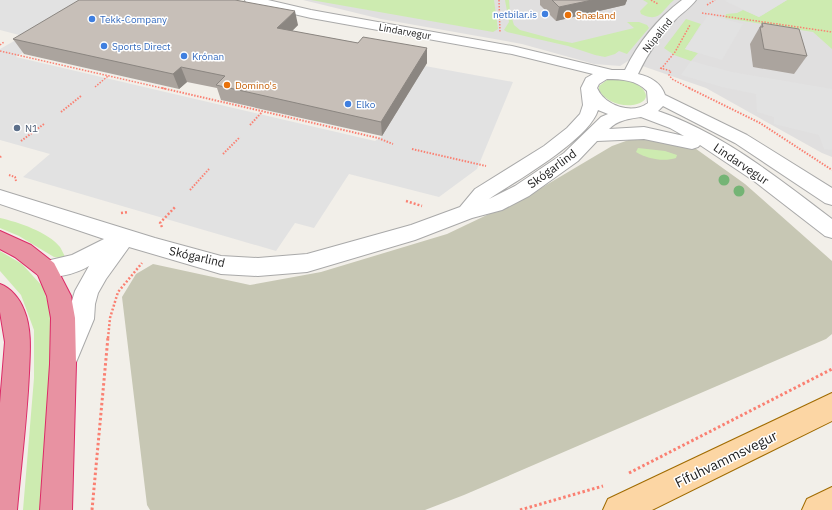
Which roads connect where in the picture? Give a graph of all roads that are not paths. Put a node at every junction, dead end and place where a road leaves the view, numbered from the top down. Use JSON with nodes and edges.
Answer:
{"nodes":[{"id":1,"x":250,"y":0,"type":"edge"},
{"id":2,"x":690,"y":0,"type":"edge"},
{"id":3,"x":560,"y":62,"type":"junction"},
{"id":4,"x":610,"y":74,"type":"junction"},
{"id":5,"x":630,"y":76,"type":"junction"},
{"id":6,"x":590,"y":88,"type":"junction"},
{"id":7,"x":658,"y":98,"type":"junction"},
{"id":8,"x":636,"y":112,"type":"junction"},
{"id":9,"x":593,"y":136,"type":"junction"},
{"id":10,"x":733,"y":157,"type":"junction"},
{"id":11,"x":0,"y":197,"type":"edge"},
{"id":12,"x":832,"y":198,"type":"edge"},
{"id":13,"x":467,"y":212,"type":"junction"},
{"id":14,"x":832,"y":230,"type":"edge"},
{"id":15,"x":125,"y":237,"type":"junction"},
{"id":16,"x":0,"y":239,"type":"edge"},
{"id":17,"x":46,"y":269,"type":"junction"},
{"id":18,"x":0,"y":294,"type":"edge"},
{"id":19,"x":63,"y":364,"type":"junction"},
{"id":20,"x":832,"y":407,"type":"edge"},
{"id":21,"x":832,"y":502,"type":"edge"},
{"id":22,"x":1,"y":510,"type":"edge"},
{"id":23,"x":56,"y":510,"type":"edge"},
{"id":24,"x":619,"y":510,"type":"edge"},
{"id":25,"x":818,"y":510,"type":"edge"}],
"edges":[{"from":1,"to":3,"type":"street","name":"Lindarvegur"},
{"from":2,"to":5,"type":"street","name":"Núpalind"},
{"from":3,"to":4,"type":"street","name":"Lindarvegur"},
{"from":3,"to":6,"type":"street","name":"Lindarvegur"},
{"from":4,"to":5,"type":"street","name":"Lindarvegur"},
{"from":4,"to":6,"type":"street"},
{"from":5,"to":7,"type":"street","name":"Lindarvegur"},
{"from":6,"to":8,"type":"street","name":"Lindarvegur"},
{"from":6,"to":13,"type":"street","name":"Skógarlind"},
{"from":7,"to":8,"type":"street"},
{"from":7,"to":12,"type":"street","name":"Lindarvegur"},
{"from":8,"to":9,"type":"street","name":"Skógarlind"},
{"from":8,"to":10,"type":"street","name":"Lindarvegur"},
{"from":9,"to":10,"type":"street"},
{"from":9,"to":13,"type":"street","name":"Skógarlind"},
{"from":10,"to":14,"type":"street","name":"Lindarvegur"},
{"from":11,"to":15,"type":"street","name":"Skógarlind"},
{"from":13,"to":15,"type":"street","name":"Skógarlind"},
{"from":15,"to":17,"type":"street"},
{"from":15,"to":19,"type":"street"},
{"from":16,"to":17,"type":"highway"},
{"from":17,"to":19,"type":"highway"},
{"from":18,"to":22,"type":"highway"},
{"from":19,"to":23,"type":"highway"},
{"from":20,"to":24,"type":"main road","name":"Fífuhvammsvegur"},
{"from":21,"to":25,"type":"main road"}]}
